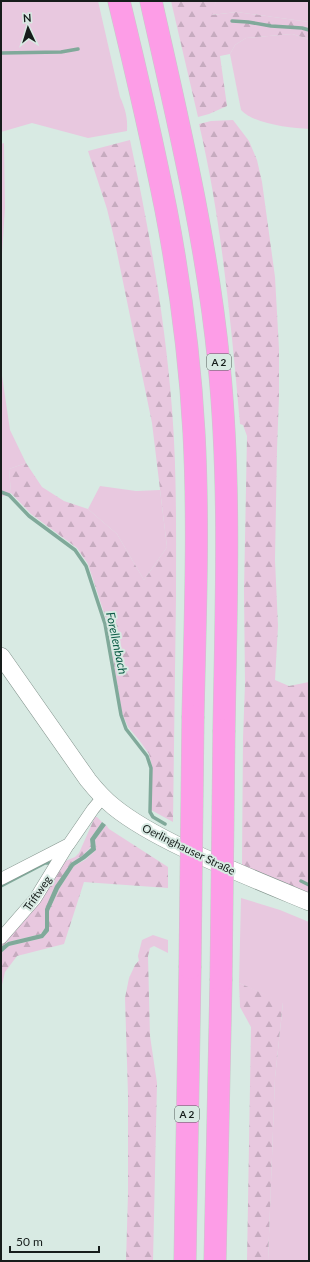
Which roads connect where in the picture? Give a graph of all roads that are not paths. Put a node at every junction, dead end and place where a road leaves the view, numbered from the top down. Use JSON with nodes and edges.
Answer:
{"nodes":[{"id":1,"x":119,"y":1,"type":"edge"},
{"id":2,"x":151,"y":1,"type":"edge"},
{"id":3,"x":1,"y":656,"type":"edge"},
{"id":4,"x":103,"y":797,"type":"junction"},
{"id":5,"x":69,"y":844,"type":"junction"},
{"id":6,"x":1,"y":879,"type":"edge"},
{"id":7,"x":309,"y":902,"type":"edge"},
{"id":8,"x":1,"y":938,"type":"edge"},
{"id":9,"x":185,"y":1261,"type":"edge"},
{"id":10,"x":215,"y":1261,"type":"edge"}],
"edges":[{"from":1,"to":9,"type":"highway","number":"A 2","bridge":true},
{"from":2,"to":10,"type":"highway","number":"A 2","bridge":true},
{"from":3,"to":4,"type":"main road","name":"Oerlinghauser Straße"},
{"from":4,"to":5,"type":"street","name":"Triftweg"},
{"from":4,"to":7,"type":"main road","name":"Oerlinghauser Straße"},
{"from":5,"to":6,"type":"street","name":"Triftweg"},
{"from":5,"to":8,"type":"street","name":"Triftweg"}]}
